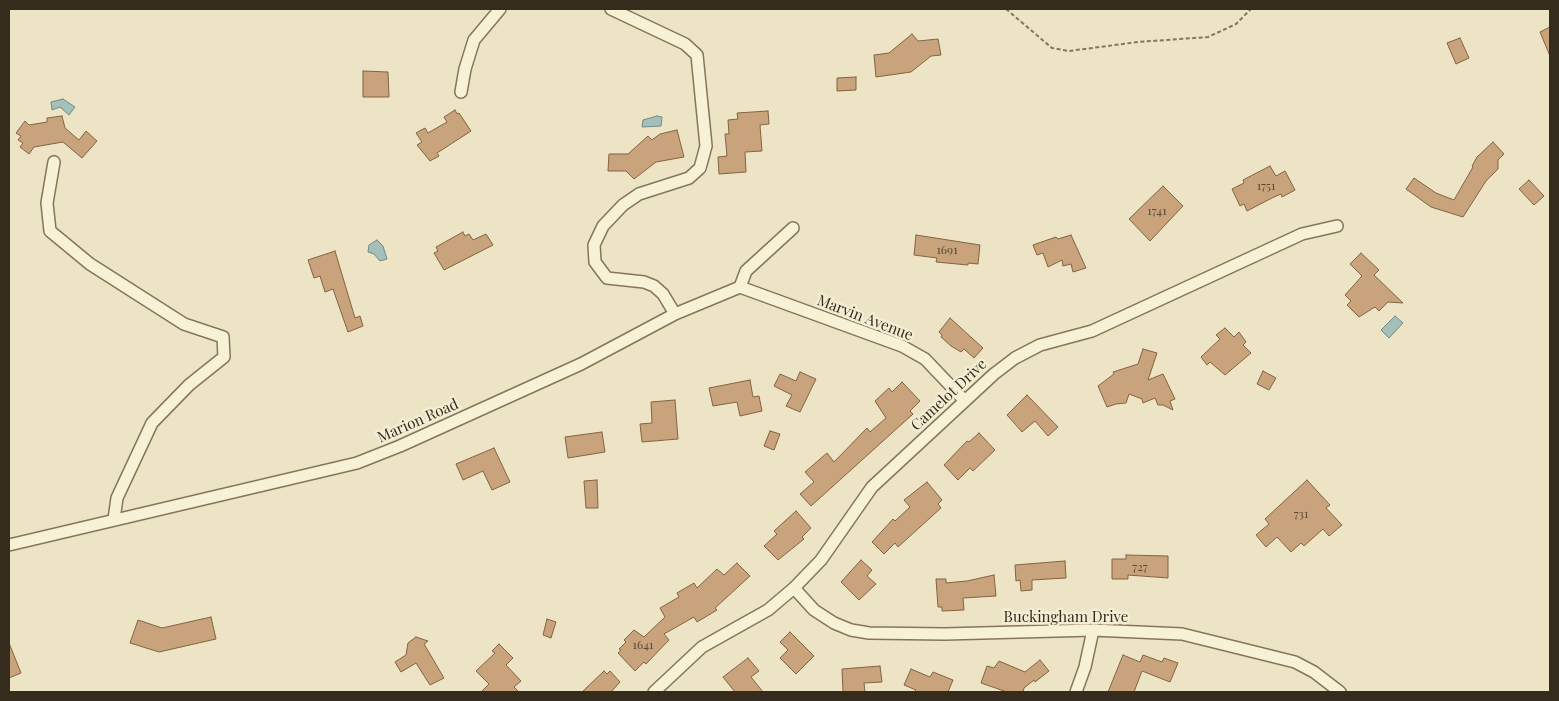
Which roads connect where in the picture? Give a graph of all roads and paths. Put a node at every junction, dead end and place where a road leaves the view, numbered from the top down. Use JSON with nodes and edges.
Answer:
{"nodes":[{"id":1,"x":500,"y":9,"type":"edge"},
{"id":2,"x":611,"y":9,"type":"edge"},
{"id":3,"x":1006,"y":9,"type":"edge"},
{"id":4,"x":1251,"y":9,"type":"edge"},
{"id":5,"x":461,"y":92,"type":"dead end"},
{"id":6,"x":54,"y":162,"type":"dead end"},
{"id":7,"x":1337,"y":226,"type":"dead end"},
{"id":8,"x":793,"y":228,"type":"dead end"},
{"id":9,"x":740,"y":287,"type":"junction"},
{"id":10,"x":675,"y":314,"type":"junction"},
{"id":11,"x":965,"y":401,"type":"junction"},
{"id":12,"x":114,"y":520,"type":"junction"},
{"id":13,"x":9,"y":545,"type":"edge"},
{"id":14,"x":794,"y":588,"type":"junction"},
{"id":15,"x":1093,"y":630,"type":"junction"},
{"id":16,"x":654,"y":692,"type":"edge"},
{"id":17,"x":1076,"y":692,"type":"edge"},
{"id":18,"x":1340,"y":692,"type":"edge"}],
"edges":[{"from":1,"to":5,"type":"street"},
{"from":2,"to":10,"type":"street"},
{"from":3,"to":4,"type":"path"},
{"from":6,"to":12,"type":"street"},
{"from":7,"to":11,"type":"street","name":"Camelot Drive"},
{"from":8,"to":9,"type":"street"},
{"from":9,"to":10,"type":"street","name":"Marion Road"},
{"from":9,"to":11,"type":"street","name":"Marvin Avenue"},
{"from":10,"to":12,"type":"street","name":"Marion Road"},
{"from":11,"to":14,"type":"street","name":"Camelot Drive"},
{"from":12,"to":13,"type":"street","name":"Marion Road"},
{"from":14,"to":15,"type":"street","name":"Buckingham Drive"},
{"from":14,"to":16,"type":"street","name":"Camelot Drive"},
{"from":15,"to":17,"type":"street"},
{"from":15,"to":18,"type":"street","name":"Buckingham Drive"}]}
